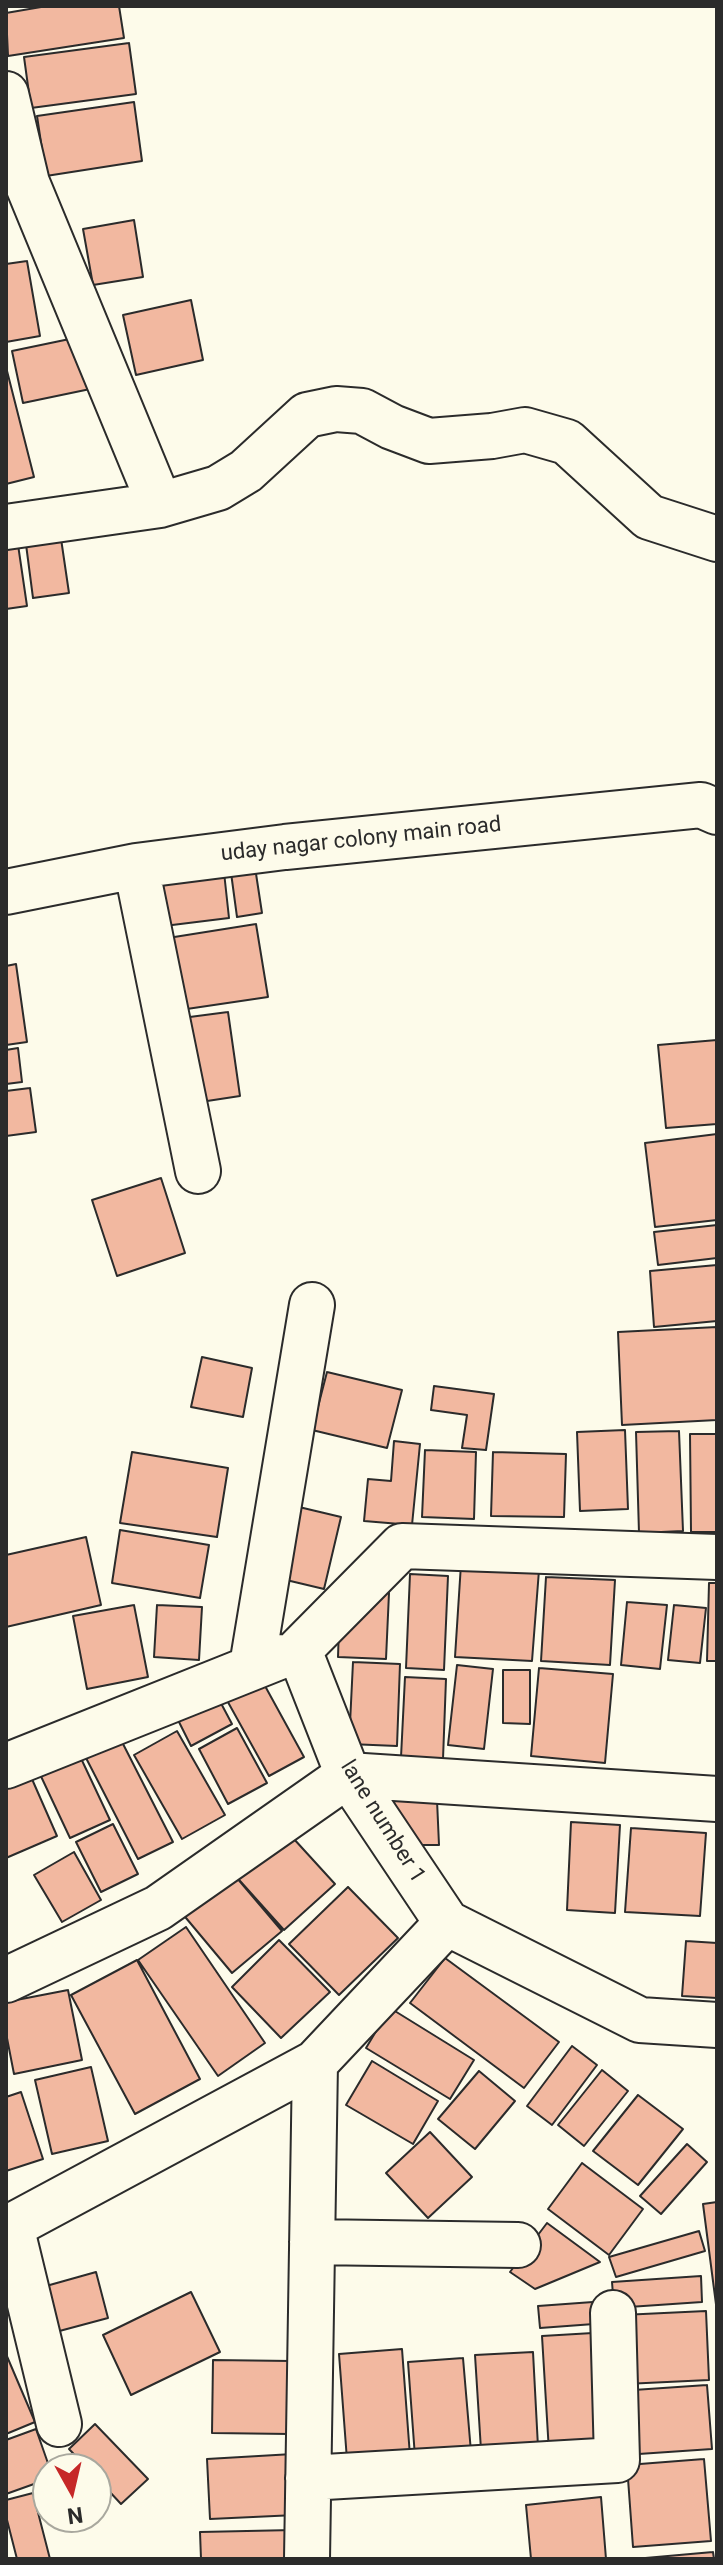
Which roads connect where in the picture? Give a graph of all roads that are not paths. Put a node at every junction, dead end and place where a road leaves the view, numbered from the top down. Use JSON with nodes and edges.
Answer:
{"nodes":[{"id":1,"x":6,"y":94,"type":"edge"},
{"id":2,"x":16,"y":184,"type":"edge"},
{"id":3,"x":160,"y":505,"type":"junction"},
{"id":4,"x":6,"y":527,"type":"edge"},
{"id":5,"x":717,"y":539,"type":"edge"},
{"id":6,"x":717,"y":812,"type":"edge"},
{"id":7,"x":136,"y":866,"type":"junction"},
{"id":8,"x":6,"y":892,"type":"edge"},
{"id":9,"x":198,"y":1171,"type":"dead end"},
{"id":10,"x":312,"y":1305,"type":"dead end"},
{"id":11,"x":717,"y":1557,"type":"edge"},
{"id":12,"x":299,"y":1650,"type":"junction"},
{"id":13,"x":252,"y":1666,"type":"junction"},
{"id":14,"x":6,"y":1766,"type":"edge"},
{"id":15,"x":348,"y":1775,"type":"junction"},
{"id":16,"x":717,"y":1799,"type":"edge"},
{"id":17,"x":447,"y":1923,"type":"junction"},
{"id":18,"x":6,"y":1980,"type":"edge"},
{"id":19,"x":717,"y":2025,"type":"edge"},
{"id":20,"x":315,"y":2063,"type":"junction"},
{"id":21,"x":9,"y":2228,"type":"edge"},
{"id":22,"x":312,"y":2242,"type":"junction"},
{"id":23,"x":518,"y":2245,"type":"dead end"},
{"id":24,"x":613,"y":2313,"type":"dead end"},
{"id":25,"x":59,"y":2424,"type":"dead end"},
{"id":26,"x":308,"y":2478,"type":"junction"},
{"id":27,"x":307,"y":2559,"type":"edge"}],
"edges":[{"from":1,"to":2,"type":"street"},
{"from":2,"to":3,"type":"street"},
{"from":3,"to":4,"type":"street"},
{"from":3,"to":5,"type":"street"},
{"from":6,"to":7,"type":"street","name":"uday nagar colony main road"},
{"from":7,"to":8,"type":"street","name":"uday nagar colony main road"},
{"from":7,"to":9,"type":"street"},
{"from":10,"to":13,"type":"street"},
{"from":11,"to":12,"type":"street"},
{"from":12,"to":13,"type":"street"},
{"from":12,"to":15,"type":"street","name":"lane number 1"},
{"from":13,"to":14,"type":"street"},
{"from":15,"to":16,"type":"street"},
{"from":15,"to":17,"type":"street","name":"lane number 1"},
{"from":15,"to":18,"type":"street"},
{"from":17,"to":19,"type":"street","name":"lane number 1"},
{"from":17,"to":20,"type":"street"},
{"from":20,"to":21,"type":"street"},
{"from":20,"to":22,"type":"street"},
{"from":21,"to":25,"type":"street"},
{"from":22,"to":23,"type":"street"},
{"from":22,"to":26,"type":"street"},
{"from":24,"to":26,"type":"street"},
{"from":26,"to":27,"type":"street"}]}
